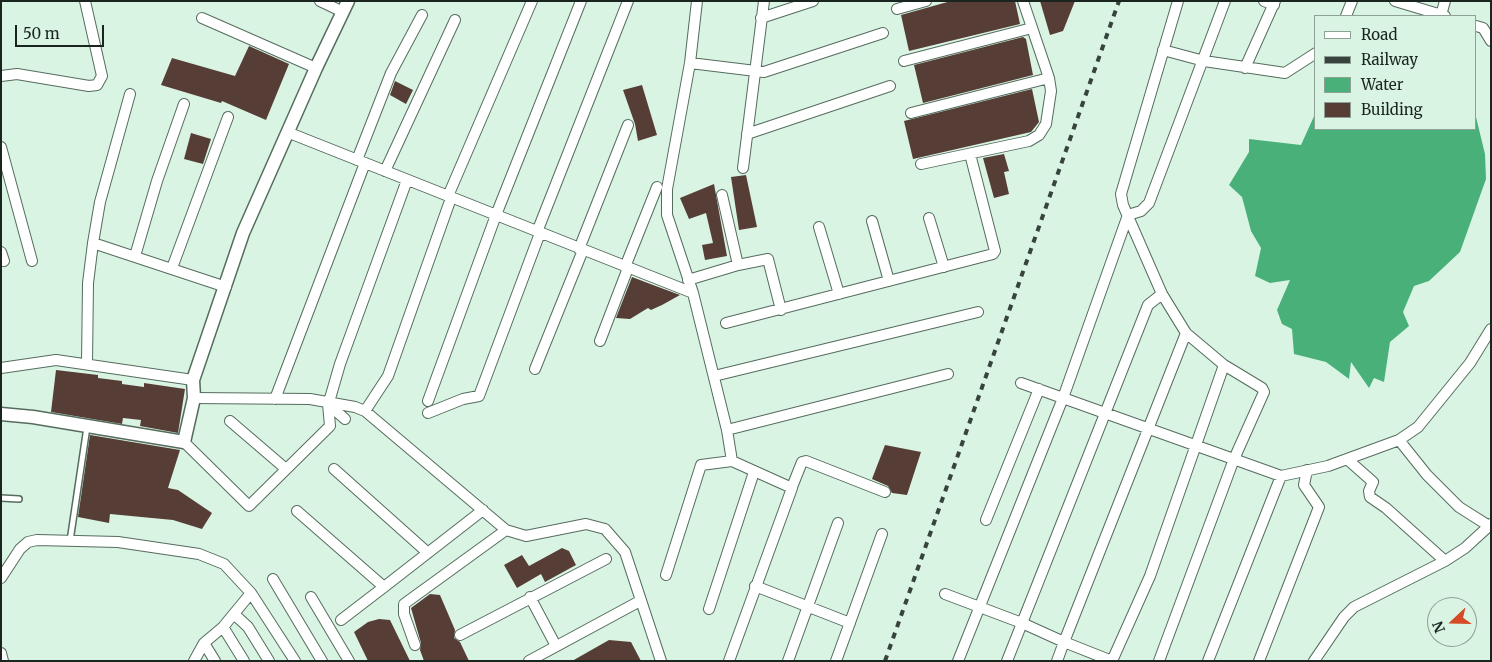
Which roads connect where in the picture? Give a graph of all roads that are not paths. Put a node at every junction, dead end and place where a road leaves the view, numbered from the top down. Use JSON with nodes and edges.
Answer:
{"nodes":[{"id":1,"x":85,"y":1,"type":"edge"},
{"id":2,"x":320,"y":1,"type":"edge"},
{"id":3,"x":532,"y":1,"type":"edge"},
{"id":4,"x":581,"y":1,"type":"edge"},
{"id":5,"x":628,"y":1,"type":"edge"},
{"id":6,"x":697,"y":1,"type":"edge"},
{"id":7,"x":764,"y":1,"type":"edge"},
{"id":8,"x":813,"y":1,"type":"edge"},
{"id":9,"x":926,"y":1,"type":"edge"},
{"id":10,"x":1023,"y":1,"type":"edge"},
{"id":11,"x":1178,"y":1,"type":"edge"},
{"id":12,"x":1225,"y":1,"type":"edge"},
{"id":13,"x":1352,"y":1,"type":"edge"},
{"id":14,"x":1446,"y":1,"type":"edge"},
{"id":15,"x":1271,"y":2,"type":"edge"},
{"id":16,"x":1399,"y":2,"type":"edge"},
{"id":17,"x":345,"y":6,"type":"edge"},
{"id":18,"x":897,"y":9,"type":"dead end"},
{"id":19,"x":422,"y":15,"type":"dead end"},
{"id":20,"x":1346,"y":15,"type":"edge"},
{"id":21,"x":1440,"y":15,"type":"edge"},
{"id":22,"x":1443,"y":15,"type":"edge"},
{"id":23,"x":202,"y":18,"type":"dead end"},
{"id":24,"x":761,"y":18,"type":"junction"},
{"id":25,"x":455,"y":20,"type":"dead end"},
{"id":26,"x":1477,"y":26,"type":"edge"},
{"id":27,"x":1032,"y":28,"type":"junction"},
{"id":28,"x":883,"y":33,"type":"dead end"},
{"id":29,"x":1491,"y":41,"type":"edge"},
{"id":30,"x":1163,"y":50,"type":"junction"},
{"id":31,"x":1314,"y":54,"type":"edge"},
{"id":32,"x":1204,"y":60,"type":"junction"},
{"id":33,"x":904,"y":61,"type":"dead end"},
{"id":34,"x":690,"y":63,"type":"junction"},
{"id":35,"x":316,"y":68,"type":"junction"},
{"id":36,"x":1245,"y":68,"type":"junction"},
{"id":37,"x":754,"y":72,"type":"junction"},
{"id":38,"x":1,"y":76,"type":"edge"},
{"id":39,"x":1049,"y":78,"type":"junction"},
{"id":40,"x":890,"y":86,"type":"dead end"},
{"id":41,"x":130,"y":94,"type":"dead end"},
{"id":42,"x":184,"y":104,"type":"dead end"},
{"id":43,"x":911,"y":113,"type":"dead end"},
{"id":44,"x":228,"y":117,"type":"dead end"},
{"id":45,"x":628,"y":125,"type":"dead end"},
{"id":46,"x":287,"y":132,"type":"junction"},
{"id":47,"x":747,"y":134,"type":"junction"},
{"id":48,"x":1,"y":147,"type":"edge"},
{"id":49,"x":970,"y":154,"type":"junction"},
{"id":50,"x":361,"y":161,"type":"junction"},
{"id":51,"x":921,"y":164,"type":"dead end"},
{"id":52,"x":743,"y":168,"type":"dead end"},
{"id":53,"x":4,"y":170,"type":"edge"},
{"id":54,"x":385,"y":171,"type":"junction"},
{"id":55,"x":408,"y":180,"type":"junction"},
{"id":56,"x":657,"y":187,"type":"dead end"},
{"id":57,"x":722,"y":195,"type":"dead end"},
{"id":58,"x":450,"y":197,"type":"junction"},
{"id":59,"x":1128,"y":215,"type":"junction"},
{"id":60,"x":496,"y":216,"type":"junction"},
{"id":61,"x":929,"y":218,"type":"dead end"},
{"id":62,"x":872,"y":220,"type":"dead end"},
{"id":63,"x":820,"y":227,"type":"dead end"},
{"id":64,"x":538,"y":232,"type":"junction"},
{"id":65,"x":92,"y":243,"type":"junction"},
{"id":66,"x":581,"y":250,"type":"junction"},
{"id":67,"x":135,"y":256,"type":"junction"},
{"id":68,"x":32,"y":261,"type":"dead end"},
{"id":69,"x":738,"y":265,"type":"junction"},
{"id":70,"x":944,"y":267,"type":"junction"},
{"id":71,"x":172,"y":268,"type":"junction"},
{"id":72,"x":627,"y":268,"type":"junction"},
{"id":73,"x":688,"y":280,"type":"junction"},
{"id":74,"x":889,"y":281,"type":"junction"},
{"id":75,"x":226,"y":287,"type":"junction"},
{"id":76,"x":693,"y":293,"type":"junction"},
{"id":77,"x":839,"y":294,"type":"junction"},
{"id":78,"x":1162,"y":294,"type":"junction"},
{"id":79,"x":781,"y":310,"type":"junction"},
{"id":80,"x":978,"y":312,"type":"dead end"},
{"id":81,"x":726,"y":323,"type":"dead end"},
{"id":82,"x":1491,"y":329,"type":"edge"},
{"id":83,"x":1186,"y":332,"type":"junction"},
{"id":84,"x":600,"y":341,"type":"dead end"},
{"id":85,"x":87,"y":363,"type":"junction"},
{"id":86,"x":1224,"y":365,"type":"junction"},
{"id":87,"x":1,"y":368,"type":"edge"},
{"id":88,"x":535,"y":369,"type":"dead end"},
{"id":89,"x":948,"y":374,"type":"dead end"},
{"id":90,"x":714,"y":376,"type":"junction"},
{"id":91,"x":193,"y":380,"type":"junction"},
{"id":92,"x":1021,"y":383,"type":"dead end"},
{"id":93,"x":1039,"y":389,"type":"junction"},
{"id":94,"x":194,"y":398,"type":"junction"},
{"id":95,"x":1063,"y":398,"type":"junction"},
{"id":96,"x":275,"y":399,"type":"junction"},
{"id":97,"x":428,"y":401,"type":"dead end"},
{"id":98,"x":329,"y":402,"type":"junction"},
{"id":99,"x":365,"y":411,"type":"junction"},
{"id":100,"x":428,"y":413,"type":"dead end"},
{"id":101,"x":1104,"y":413,"type":"junction"},
{"id":102,"x":1,"y":414,"type":"edge"},
{"id":103,"x":345,"y":419,"type":"dead end"},
{"id":104,"x":230,"y":421,"type":"dead end"},
{"id":105,"x":88,"y":426,"type":"junction"},
{"id":106,"x":727,"y":430,"type":"junction"},
{"id":107,"x":1148,"y":430,"type":"junction"},
{"id":108,"x":1399,"y":440,"type":"junction"},
{"id":109,"x":184,"y":442,"type":"junction"},
{"id":110,"x":1195,"y":446,"type":"junction"},
{"id":111,"x":1348,"y":458,"type":"junction"},
{"id":112,"x":1234,"y":459,"type":"junction"},
{"id":113,"x":732,"y":460,"type":"junction"},
{"id":114,"x":286,"y":469,"type":"junction"},
{"id":115,"x":334,"y":470,"type":"dead end"},
{"id":116,"x":1307,"y":470,"type":"junction"},
{"id":117,"x":754,"y":472,"type":"junction"},
{"id":118,"x":1281,"y":476,"type":"junction"},
{"id":119,"x":792,"y":487,"type":"junction"},
{"id":120,"x":885,"y":492,"type":"dead end"},
{"id":121,"x":1,"y":498,"type":"edge"},
{"id":122,"x":18,"y":499,"type":"dead end"},
{"id":123,"x":483,"y":510,"type":"junction"},
{"id":124,"x":297,"y":511,"type":"dead end"},
{"id":125,"x":986,"y":520,"type":"dead end"},
{"id":126,"x":838,"y":523,"type":"dead end"},
{"id":127,"x":1490,"y":526,"type":"edge"},
{"id":128,"x":506,"y":530,"type":"junction"},
{"id":129,"x":882,"y":534,"type":"dead end"},
{"id":130,"x":70,"y":541,"type":"junction"},
{"id":131,"x":428,"y":553,"type":"junction"},
{"id":132,"x":606,"y":559,"type":"dead end"},
{"id":133,"x":1445,"y":561,"type":"junction"},
{"id":134,"x":666,"y":575,"type":"dead end"},
{"id":135,"x":1,"y":578,"type":"edge"},
{"id":136,"x":273,"y":579,"type":"dead end"},
{"id":137,"x":755,"y":586,"type":"junction"},
{"id":138,"x":384,"y":587,"type":"junction"},
{"id":139,"x":251,"y":593,"type":"junction"},
{"id":140,"x":945,"y":594,"type":"dead end"},
{"id":141,"x":311,"y":597,"type":"dead end"},
{"id":142,"x":530,"y":597,"type":"junction"},
{"id":143,"x":640,"y":601,"type":"junction"},
{"id":144,"x":808,"y":606,"type":"junction"},
{"id":145,"x":981,"y":607,"type":"junction"},
{"id":146,"x":709,"y":609,"type":"dead end"},
{"id":147,"x":234,"y":614,"type":"junction"},
{"id":148,"x":341,"y":620,"type":"dead end"},
{"id":149,"x":850,"y":622,"type":"junction"},
{"id":150,"x":1022,"y":623,"type":"junction"},
{"id":151,"x":223,"y":627,"type":"junction"},
{"id":152,"x":460,"y":635,"type":"dead end"},
{"id":153,"x":1064,"y":642,"type":"junction"},
{"id":154,"x":204,"y":643,"type":"junction"},
{"id":155,"x":416,"y":645,"type":"dead end"},
{"id":156,"x":556,"y":646,"type":"junction"},
{"id":157,"x":1,"y":653,"type":"edge"},
{"id":158,"x":3,"y":661,"type":"edge"},
{"id":159,"x":194,"y":661,"type":"edge"},
{"id":160,"x":215,"y":661,"type":"edge"},
{"id":161,"x":244,"y":661,"type":"edge"},
{"id":162,"x":269,"y":661,"type":"edge"},
{"id":163,"x":295,"y":661,"type":"edge"},
{"id":164,"x":322,"y":661,"type":"edge"},
{"id":165,"x":349,"y":661,"type":"edge"},
{"id":166,"x":529,"y":661,"type":"edge"},
{"id":167,"x":661,"y":661,"type":"edge"},
{"id":168,"x":729,"y":661,"type":"edge"},
{"id":169,"x":788,"y":661,"type":"edge"},
{"id":170,"x":836,"y":661,"type":"edge"},
{"id":171,"x":958,"y":661,"type":"edge"},
{"id":172,"x":1007,"y":661,"type":"edge"},
{"id":173,"x":1057,"y":661,"type":"edge"},
{"id":174,"x":1112,"y":661,"type":"edge"},
{"id":175,"x":1159,"y":661,"type":"edge"},
{"id":176,"x":1208,"y":661,"type":"edge"},
{"id":177,"x":1259,"y":661,"type":"edge"},
{"id":178,"x":1314,"y":661,"type":"edge"}],
"edges":[{"from":1,"to":38,"type":"street"},
{"from":2,"to":17,"type":"street"},
{"from":3,"to":58,"type":"street"},
{"from":4,"to":60,"type":"street"},
{"from":5,"to":64,"type":"street"},
{"from":6,"to":34,"type":"street"},
{"from":7,"to":24,"type":"street"},
{"from":8,"to":24,"type":"street"},
{"from":9,"to":18,"type":"street"},
{"from":10,"to":27,"type":"street"},
{"from":11,"to":30,"type":"street"},
{"from":12,"to":32,"type":"street"},
{"from":13,"to":20,"type":"street"},
{"from":14,"to":22,"type":"street"},
{"from":15,"to":36,"type":"street"},
{"from":16,"to":21,"type":"street"},
{"from":17,"to":35,"type":"street"},
{"from":19,"to":50,"type":"street"},
{"from":23,"to":35,"type":"street"},
{"from":24,"to":37,"type":"street"},
{"from":25,"to":54,"type":"street"},
{"from":26,"to":29,"type":"street"},
{"from":27,"to":33,"type":"street"},
{"from":27,"to":39,"type":"street"},
{"from":28,"to":37,"type":"street"},
{"from":30,"to":32,"type":"street"},
{"from":30,"to":59,"type":"street"},
{"from":31,"to":36,"type":"street"},
{"from":32,"to":36,"type":"street"},
{"from":32,"to":59,"type":"street"},
{"from":34,"to":37,"type":"street"},
{"from":34,"to":73,"type":"street"},
{"from":35,"to":46,"type":"street"},
{"from":37,"to":47,"type":"street"},
{"from":39,"to":43,"type":"street"},
{"from":39,"to":49,"type":"street"},
{"from":40,"to":47,"type":"street"},
{"from":41,"to":65,"type":"street"},
{"from":42,"to":67,"type":"street"},
{"from":44,"to":71,"type":"street"},
{"from":45,"to":66,"type":"street"},
{"from":46,"to":50,"type":"street"},
{"from":46,"to":75,"type":"street"},
{"from":47,"to":52,"type":"street"},
{"from":48,"to":53,"type":"street"},
{"from":49,"to":51,"type":"street"},
{"from":49,"to":70,"type":"street"},
{"from":50,"to":54,"type":"street"},
{"from":50,"to":96,"type":"street"},
{"from":53,"to":68,"type":"street"},
{"from":54,"to":55,"type":"street"},
{"from":55,"to":58,"type":"street"},
{"from":55,"to":98,"type":"street"},
{"from":56,"to":72,"type":"street"},
{"from":57,"to":69,"type":"street"},
{"from":58,"to":60,"type":"street"},
{"from":58,"to":99,"type":"street"},
{"from":59,"to":78,"type":"street"},
{"from":59,"to":95,"type":"street"},
{"from":60,"to":64,"type":"street"},
{"from":60,"to":97,"type":"street"},
{"from":61,"to":70,"type":"street"},
{"from":62,"to":74,"type":"street"},
{"from":63,"to":77,"type":"street"},
{"from":64,"to":66,"type":"street"},
{"from":64,"to":100,"type":"street"},
{"from":65,"to":67,"type":"street"},
{"from":65,"to":85,"type":"street"},
{"from":66,"to":72,"type":"street"},
{"from":66,"to":88,"type":"street"},
{"from":67,"to":71,"type":"street"},
{"from":69,"to":73,"type":"street"},
{"from":69,"to":79,"type":"street"},
{"from":70,"to":74,"type":"street"},
{"from":71,"to":75,"type":"street"},
{"from":72,"to":76,"type":"street"},
{"from":72,"to":84,"type":"street"},
{"from":73,"to":76,"type":"street"},
{"from":74,"to":77,"type":"street"},
{"from":75,"to":91,"type":"street"},
{"from":76,"to":90,"type":"street"},
{"from":77,"to":79,"type":"street"},
{"from":78,"to":83,"type":"street"},
{"from":78,"to":101,"type":"street"},
{"from":79,"to":81,"type":"street"},
{"from":80,"to":90,"type":"street"},
{"from":82,"to":108,"type":"street"},
{"from":83,"to":86,"type":"street"},
{"from":83,"to":107,"type":"street"},
{"from":85,"to":87,"type":"street"},
{"from":85,"to":91,"type":"street"},
{"from":86,"to":110,"type":"street"},
{"from":86,"to":112,"type":"street"},
{"from":89,"to":106,"type":"street"},
{"from":90,"to":106,"type":"street"},
{"from":91,"to":94,"type":"street"},
{"from":92,"to":93,"type":"street"},
{"from":93,"to":95,"type":"street"},
{"from":93,"to":125,"type":"street"},
{"from":94,"to":96,"type":"street"},
{"from":94,"to":109,"type":"street"},
{"from":95,"to":101,"type":"street"},
{"from":95,"to":145,"type":"street"},
{"from":96,"to":98,"type":"street"},
{"from":98,"to":99,"type":"street"},
{"from":99,"to":123,"type":"street"},
{"from":101,"to":107,"type":"street"},
{"from":101,"to":150,"type":"street"},
{"from":102,"to":105,"type":"street"},
{"from":103,"to":114,"type":"street"},
{"from":104,"to":114,"type":"street"},
{"from":105,"to":109,"type":"street"},
{"from":105,"to":130,"type":"lane"},
{"from":106,"to":113,"type":"street"},
{"from":107,"to":110,"type":"street"},
{"from":107,"to":153,"type":"street"},
{"from":108,"to":111,"type":"street"},
{"from":108,"to":127,"type":"street"},
{"from":109,"to":114,"type":"street"},
{"from":110,"to":112,"type":"street"},
{"from":110,"to":174,"type":"street"},
{"from":111,"to":116,"type":"street"},
{"from":111,"to":133,"type":"street"},
{"from":112,"to":118,"type":"street"},
{"from":112,"to":175,"type":"street"},
{"from":113,"to":117,"type":"street"},
{"from":113,"to":134,"type":"street"},
{"from":115,"to":131,"type":"street"},
{"from":116,"to":118,"type":"street"},
{"from":116,"to":177,"type":"street"},
{"from":117,"to":119,"type":"street"},
{"from":117,"to":146,"type":"street"},
{"from":118,"to":176,"type":"street"},
{"from":119,"to":120,"type":"street"},
{"from":119,"to":137,"type":"street"},
{"from":121,"to":122,"type":"lane"},
{"from":123,"to":128,"type":"street"},
{"from":123,"to":131,"type":"street"},
{"from":124,"to":138,"type":"street"},
{"from":126,"to":144,"type":"street"},
{"from":127,"to":133,"type":"street"},
{"from":128,"to":143,"type":"street"},
{"from":128,"to":155,"type":"street"},
{"from":129,"to":149,"type":"street"},
{"from":130,"to":135,"type":"street"},
{"from":130,"to":139,"type":"street"},
{"from":131,"to":138,"type":"street"},
{"from":132,"to":142,"type":"street"},
{"from":133,"to":178,"type":"street"},
{"from":136,"to":164,"type":"street"},
{"from":137,"to":144,"type":"street"},
{"from":137,"to":168,"type":"street"},
{"from":138,"to":148,"type":"street"},
{"from":139,"to":147,"type":"street"},
{"from":139,"to":163,"type":"street"},
{"from":140,"to":145,"type":"street"},
{"from":141,"to":165,"type":"street"},
{"from":142,"to":152,"type":"street"},
{"from":142,"to":156,"type":"street"},
{"from":143,"to":156,"type":"street"},
{"from":143,"to":167,"type":"street"},
{"from":144,"to":149,"type":"street"},
{"from":144,"to":169,"type":"street"},
{"from":145,"to":150,"type":"street"},
{"from":145,"to":171,"type":"street"},
{"from":147,"to":151,"type":"street"},
{"from":147,"to":162,"type":"street"},
{"from":149,"to":170,"type":"street"},
{"from":150,"to":153,"type":"street"},
{"from":150,"to":172,"type":"street"},
{"from":151,"to":154,"type":"street"},
{"from":151,"to":161,"type":"street"},
{"from":153,"to":173,"type":"street"},
{"from":153,"to":174,"type":"street"},
{"from":154,"to":159,"type":"street"},
{"from":154,"to":160,"type":"street"},
{"from":156,"to":166,"type":"street"},
{"from":157,"to":158,"type":"street"}]}
